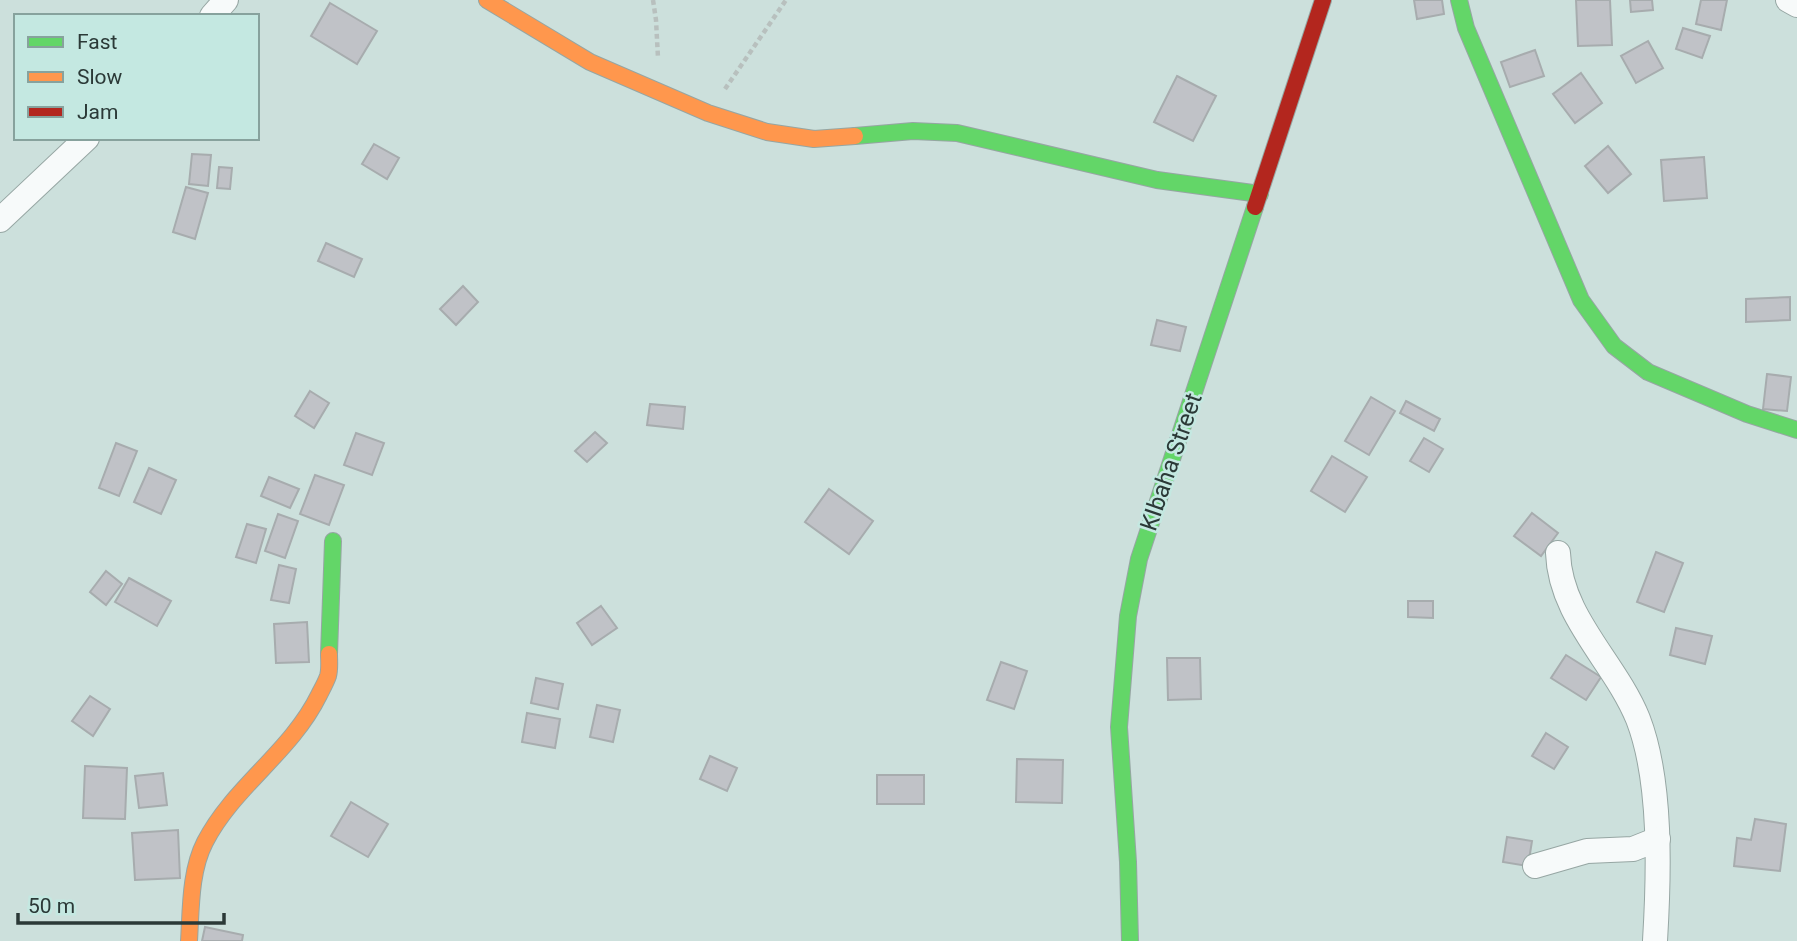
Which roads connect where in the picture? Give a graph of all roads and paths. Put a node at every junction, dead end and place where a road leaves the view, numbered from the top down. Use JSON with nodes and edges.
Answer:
{"nodes":[{"id":1,"x":226,"y":0,"type":"edge"},
{"id":2,"x":487,"y":0,"type":"edge"},
{"id":3,"x":653,"y":0,"type":"edge"},
{"id":4,"x":786,"y":0,"type":"edge"},
{"id":5,"x":1323,"y":0,"type":"edge"},
{"id":6,"x":1459,"y":0,"type":"edge"},
{"id":7,"x":1788,"y":0,"type":"edge"},
{"id":8,"x":1797,"y":5,"type":"edge"},
{"id":9,"x":517,"y":6,"type":"edge"},
{"id":10,"x":214,"y":14,"type":"edge"},
{"id":11,"x":659,"y":92,"type":"junction"},
{"id":12,"x":708,"y":113,"type":"junction"},
{"id":13,"x":85,"y":140,"type":"edge"},
{"id":14,"x":1260,"y":194,"type":"junction"},
{"id":15,"x":0,"y":220,"type":"edge"},
{"id":16,"x":1797,"y":430,"type":"edge"},
{"id":17,"x":333,"y":541,"type":"dead end"},
{"id":18,"x":1558,"y":553,"type":"dead end"},
{"id":19,"x":1658,"y":839,"type":"junction"},
{"id":20,"x":1535,"y":866,"type":"dead end"},
{"id":21,"x":189,"y":941,"type":"edge"},
{"id":22,"x":1130,"y":941,"type":"edge"},
{"id":23,"x":1655,"y":941,"type":"edge"}],
"edges":[{"from":1,"to":10,"type":"street"},
{"from":2,"to":9,"type":"street"},
{"from":3,"to":11,"type":"path"},
{"from":4,"to":12,"type":"path"},
{"from":5,"to":14,"type":"street","name":"KIbaha Street"},
{"from":6,"to":16,"type":"street"},
{"from":7,"to":8,"type":"street"},
{"from":9,"to":11,"type":"street"},
{"from":11,"to":12,"type":"street"},
{"from":12,"to":14,"type":"street"},
{"from":13,"to":15,"type":"street"},
{"from":14,"to":22,"type":"street","name":"KIbaha Street"},
{"from":17,"to":21,"type":"street"},
{"from":18,"to":19,"type":"street"},
{"from":19,"to":20,"type":"street"},
{"from":19,"to":23,"type":"street"}]}
